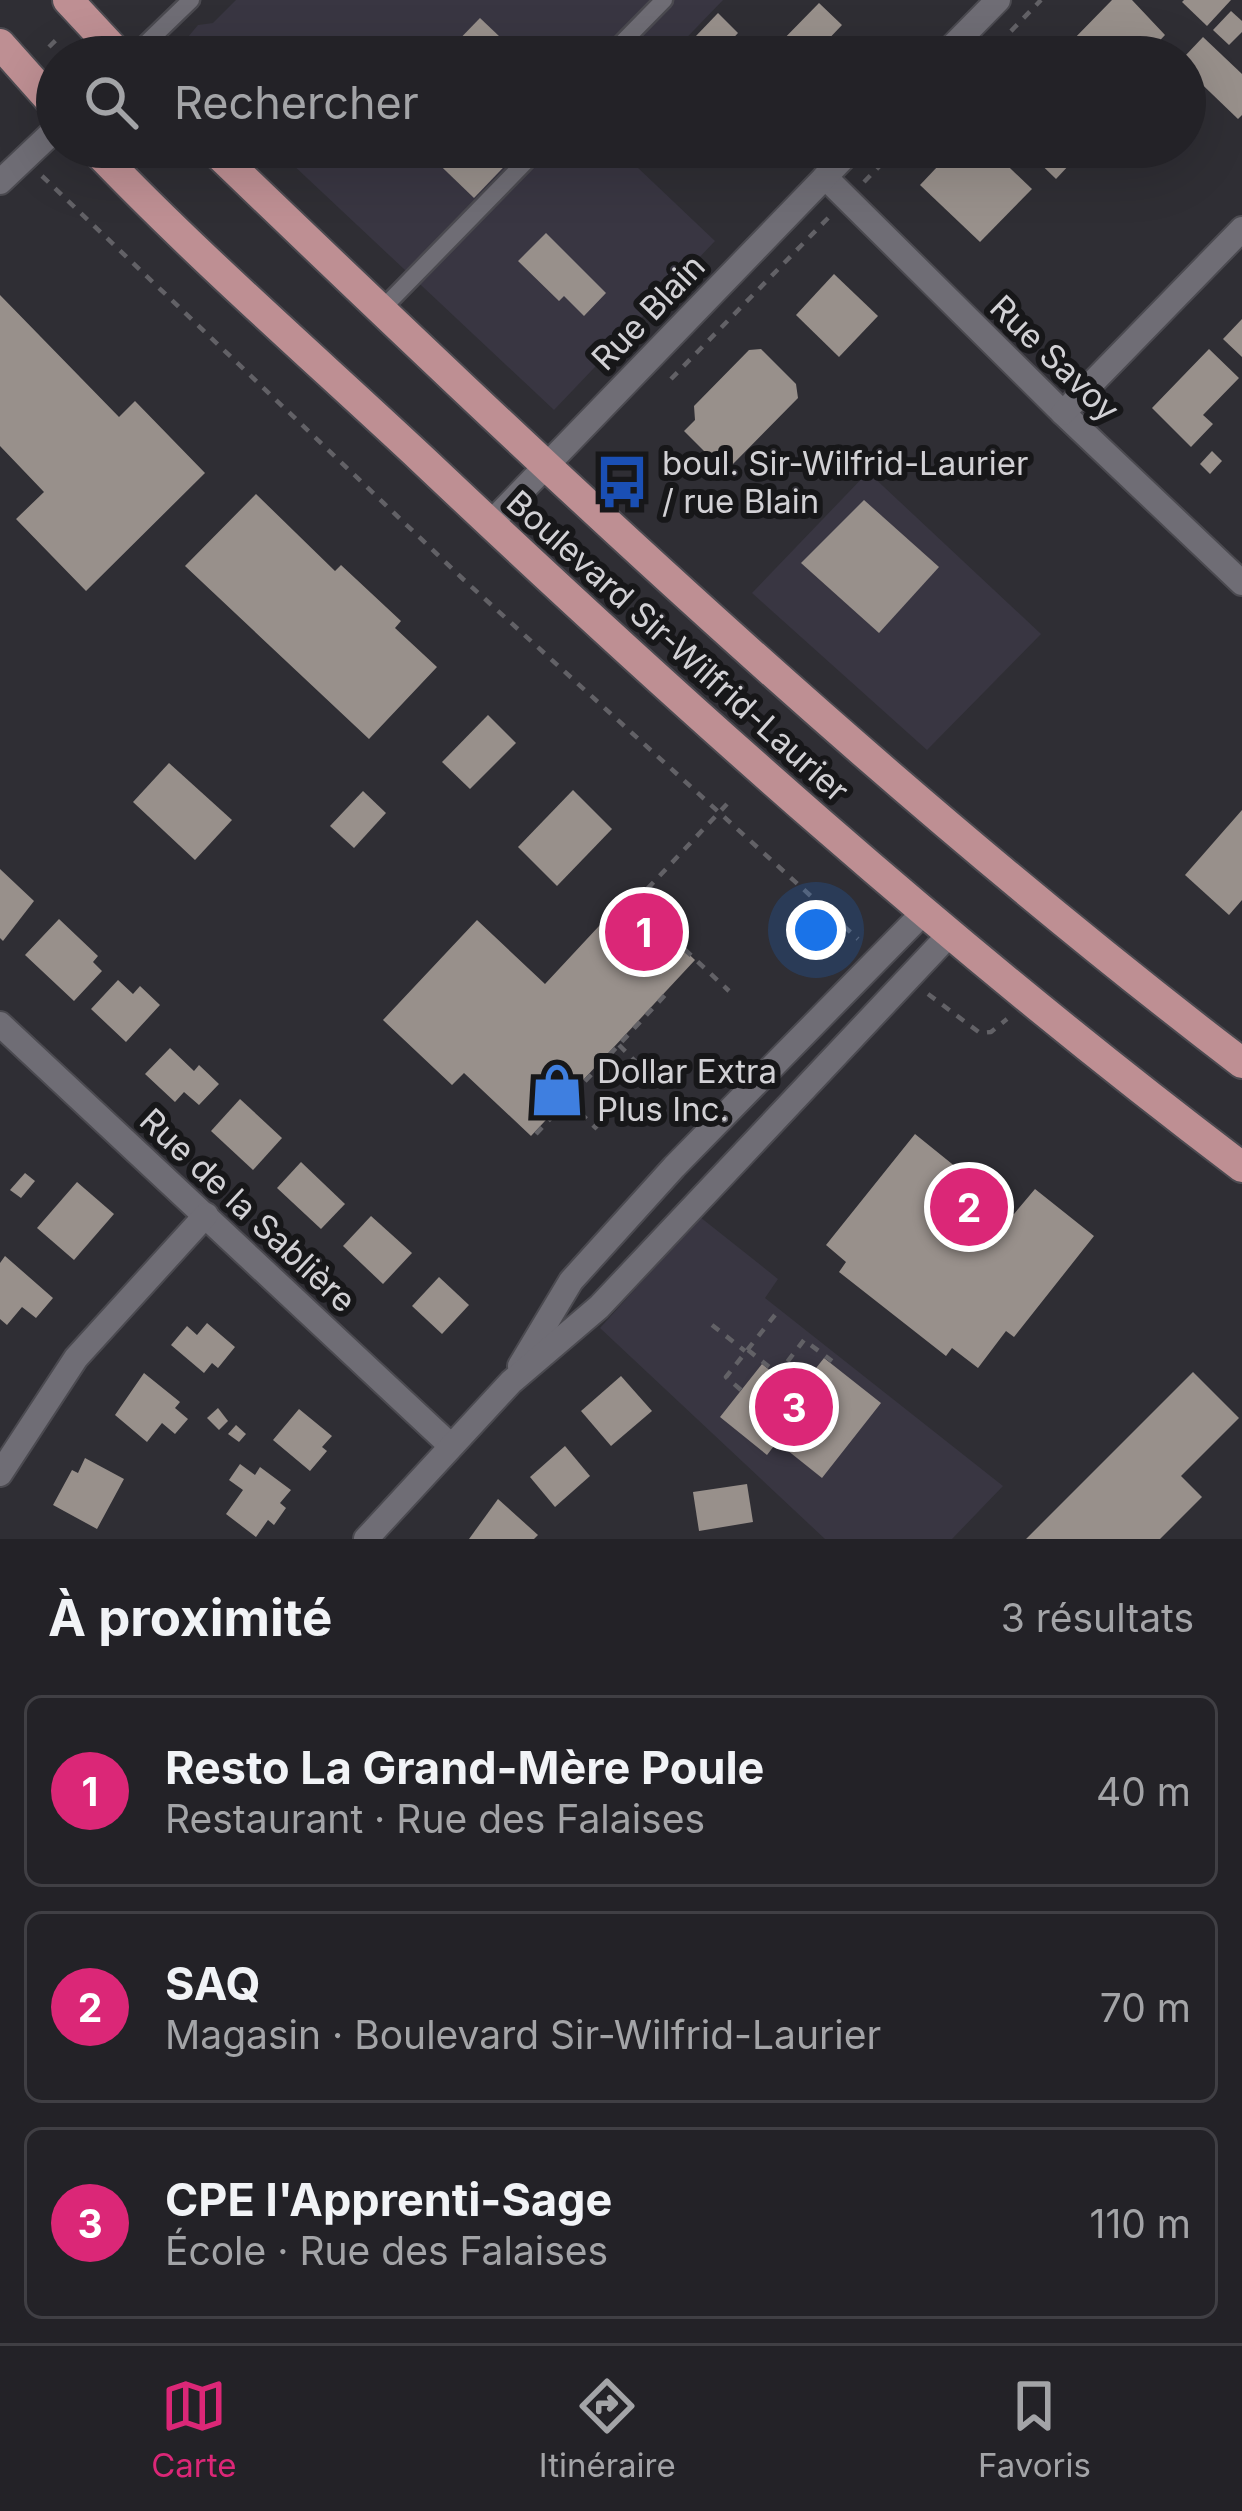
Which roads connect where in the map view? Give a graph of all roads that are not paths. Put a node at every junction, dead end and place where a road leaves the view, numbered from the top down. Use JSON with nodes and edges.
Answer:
{"nodes":[{"id":1,"x":190,"y":0,"type":"edge"},
{"id":2,"x":664,"y":0,"type":"edge"},
{"id":3,"x":998,"y":0,"type":"edge"},
{"id":4,"x":68,"y":15,"type":"edge"},
{"id":5,"x":94,"y":36,"type":"edge"},
{"id":6,"x":154,"y":36,"type":"edge"},
{"id":7,"x":629,"y":36,"type":"edge"},
{"id":8,"x":963,"y":36,"type":"edge"},
{"id":9,"x":0,"y":44,"type":"edge"},
{"id":10,"x":36,"y":84,"type":"edge"},
{"id":11,"x":36,"y":147,"type":"edge"},
{"id":12,"x":115,"y":168,"type":"edge"},
{"id":13,"x":233,"y":168,"type":"edge"},
{"id":14,"x":519,"y":168,"type":"edge"},
{"id":15,"x":834,"y":168,"type":"edge"},
{"id":16,"x":825,"y":177,"type":"junction"},
{"id":17,"x":0,"y":182,"type":"edge"},
{"id":18,"x":1242,"y":230,"type":"edge"},
{"id":19,"x":382,"y":309,"type":"junction"},
{"id":20,"x":1063,"y":413,"type":"junction"},
{"id":21,"x":547,"y":464,"type":"junction"},
{"id":22,"x":490,"y":524,"type":"junction"},
{"id":23,"x":1242,"y":583,"type":"edge"},
{"id":24,"x":924,"y":912,"type":"junction"},
{"id":25,"x":950,"y":934,"type":"junction"},
{"id":26,"x":0,"y":1024,"type":"edge"},
{"id":27,"x":1242,"y":1063,"type":"edge"},
{"id":28,"x":1242,"y":1167,"type":"edge"},
{"id":29,"x":206,"y":1215,"type":"junction"},
{"id":30,"x":511,"y":1382,"type":"junction"},
{"id":31,"x":450,"y":1445,"type":"junction"},
{"id":32,"x":0,"y":1474,"type":"edge"},
{"id":33,"x":366,"y":1539,"type":"edge"}],
"edges":[{"from":1,"to":6,"type":"lane"},
{"from":2,"to":7,"type":"lane"},
{"from":3,"to":8,"type":"street"},
{"from":4,"to":5,"type":"main road"},
{"from":9,"to":10,"type":"main road"},
{"from":11,"to":17,"type":"street"},
{"from":12,"to":22,"type":"main road","name":"Boulevard Sir-Wilfrid-Laurier"},
{"from":13,"to":19,"type":"main road","name":"Boulevard Sir-Wilfrid-Laurier"},
{"from":14,"to":19,"type":"lane"},
{"from":15,"to":16,"type":"street","name":"Rue Blain"},
{"from":16,"to":20,"type":"street","name":"Rue Savoy"},
{"from":16,"to":21,"type":"street","name":"Rue Blain"},
{"from":18,"to":20,"type":"street"},
{"from":19,"to":21,"type":"main road","name":"Boulevard Sir-Wilfrid-Laurier"},
{"from":20,"to":23,"type":"street","name":"Rue Savoy"},
{"from":21,"to":22,"type":"street","name":"Rue Blain"},
{"from":21,"to":27,"type":"main road","name":"Boulevard Sir-Wilfrid-Laurier"},
{"from":22,"to":24,"type":"main road","name":"Boulevard Sir-Wilfrid-Laurier"},
{"from":24,"to":25,"type":"main road","name":"Boulevard Sir-Wilfrid-Laurier"},
{"from":24,"to":30,"type":"street"},
{"from":25,"to":28,"type":"main road","name":"Boulevard Sir-Wilfrid-Laurier"},
{"from":25,"to":30,"type":"street"},
{"from":26,"to":29,"type":"street","name":"Rue de la Sablière"},
{"from":29,"to":31,"type":"street","name":"Rue de la Sablière"},
{"from":29,"to":32,"type":"street"},
{"from":30,"to":31,"type":"street"},
{"from":31,"to":33,"type":"street"}]}
